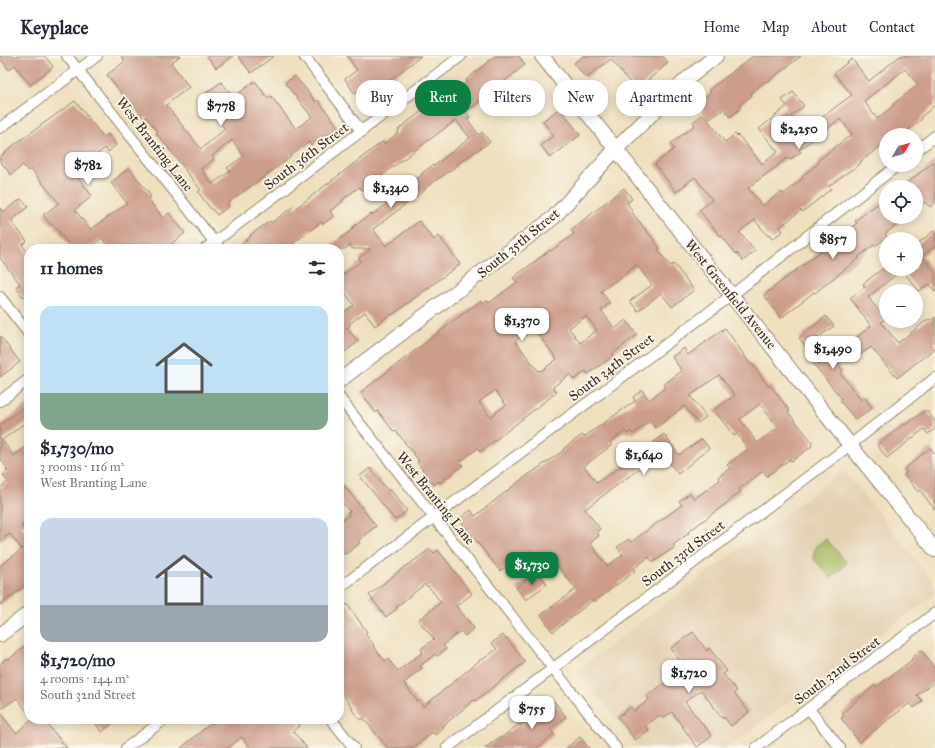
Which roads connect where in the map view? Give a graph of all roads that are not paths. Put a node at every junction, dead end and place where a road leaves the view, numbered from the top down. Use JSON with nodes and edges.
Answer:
{"nodes":[{"id":1,"x":67,"y":56,"type":"edge"},
{"id":2,"x":97,"y":56,"type":"edge"},
{"id":3,"x":304,"y":56,"type":"edge"},
{"id":4,"x":461,"y":56,"type":"edge"},
{"id":5,"x":542,"y":56,"type":"edge"},
{"id":6,"x":716,"y":56,"type":"edge"},
{"id":7,"x":78,"y":70,"type":"junction"},
{"id":8,"x":0,"y":128,"type":"edge"},
{"id":9,"x":362,"y":132,"type":"junction"},
{"id":10,"x":935,"y":136,"type":"edge"},
{"id":11,"x":923,"y":145,"type":"edge"},
{"id":12,"x":616,"y":149,"type":"junction"},
{"id":13,"x":889,"y":172,"type":"edge"},
{"id":14,"x":216,"y":244,"type":"edge"},
{"id":15,"x":218,"y":244,"type":"edge"},
{"id":16,"x":732,"y":295,"type":"junction"},
{"id":17,"x":0,"y":298,"type":"edge"},
{"id":18,"x":24,"y":328,"type":"edge"},
{"id":19,"x":344,"y":377,"type":"edge"},
{"id":20,"x":935,"y":378,"type":"edge"},
{"id":21,"x":24,"y":383,"type":"edge"},
{"id":22,"x":0,"y":401,"type":"edge"},
{"id":23,"x":344,"y":403,"type":"edge"},
{"id":24,"x":850,"y":445,"type":"junction"},
{"id":25,"x":434,"y":517,"type":"junction"},
{"id":26,"x":935,"y":550,"type":"edge"},
{"id":27,"x":344,"y":584,"type":"edge"},
{"id":28,"x":935,"y":613,"type":"edge"},
{"id":29,"x":24,"y":617,"type":"edge"},
{"id":30,"x":0,"y":635,"type":"edge"},
{"id":31,"x":553,"y":669,"type":"junction"},
{"id":32,"x":809,"y":709,"type":"junction"},
{"id":33,"x":158,"y":724,"type":"edge"},
{"id":34,"x":335,"y":724,"type":"edge"},
{"id":35,"x":126,"y":748,"type":"edge"},
{"id":36,"x":354,"y":748,"type":"edge"},
{"id":37,"x":447,"y":748,"type":"edge"},
{"id":38,"x":616,"y":748,"type":"edge"},
{"id":39,"x":756,"y":748,"type":"edge"},
{"id":40,"x":840,"y":748,"type":"edge"}],
"edges":[{"from":1,"to":7,"type":"street","name":"West Branting Lane"},
{"from":2,"to":7,"type":"street"},
{"from":3,"to":9,"type":"street"},
{"from":4,"to":9,"type":"street","name":"South 36th Street"},
{"from":5,"to":12,"type":"main road","name":"West Greenfield Avenue"},
{"from":6,"to":12,"type":"main road","name":"South 35th Street"},
{"from":7,"to":8,"type":"street"},
{"from":7,"to":14,"type":"street","name":"West Branting Lane"},
{"from":9,"to":15,"type":"street","name":"South 36th Street"},
{"from":10,"to":11,"type":"street"},
{"from":12,"to":16,"type":"main road","name":"West Greenfield Avenue"},
{"from":12,"to":19,"type":"main road","name":"South 35th Street"},
{"from":13,"to":16,"type":"street","name":"South 34th Street"},
{"from":16,"to":24,"type":"main road","name":"West Greenfield Avenue"},
{"from":16,"to":25,"type":"street","name":"South 34th Street"},
{"from":17,"to":18,"type":"street"},
{"from":20,"to":24,"type":"street","name":"South 33rd Street"},
{"from":21,"to":22,"type":"street"},
{"from":23,"to":25,"type":"street","name":"West Branting Lane"},
{"from":24,"to":26,"type":"main road","name":"West Greenfield Avenue"},
{"from":24,"to":31,"type":"street","name":"South 33rd Street"},
{"from":25,"to":27,"type":"street","name":"South 34th Street"},
{"from":25,"to":31,"type":"street","name":"West Branting Lane"},
{"from":28,"to":32,"type":"street","name":"South 32nd Street"},
{"from":29,"to":30,"type":"main road"},
{"from":31,"to":37,"type":"street","name":"South 33rd Street"},
{"from":31,"to":38,"type":"street","name":"West Branting Lane"},
{"from":32,"to":39,"type":"street","name":"South 32nd Street"},
{"from":32,"to":40,"type":"street"},
{"from":33,"to":35,"type":"street"},
{"from":34,"to":36,"type":"street"}]}
